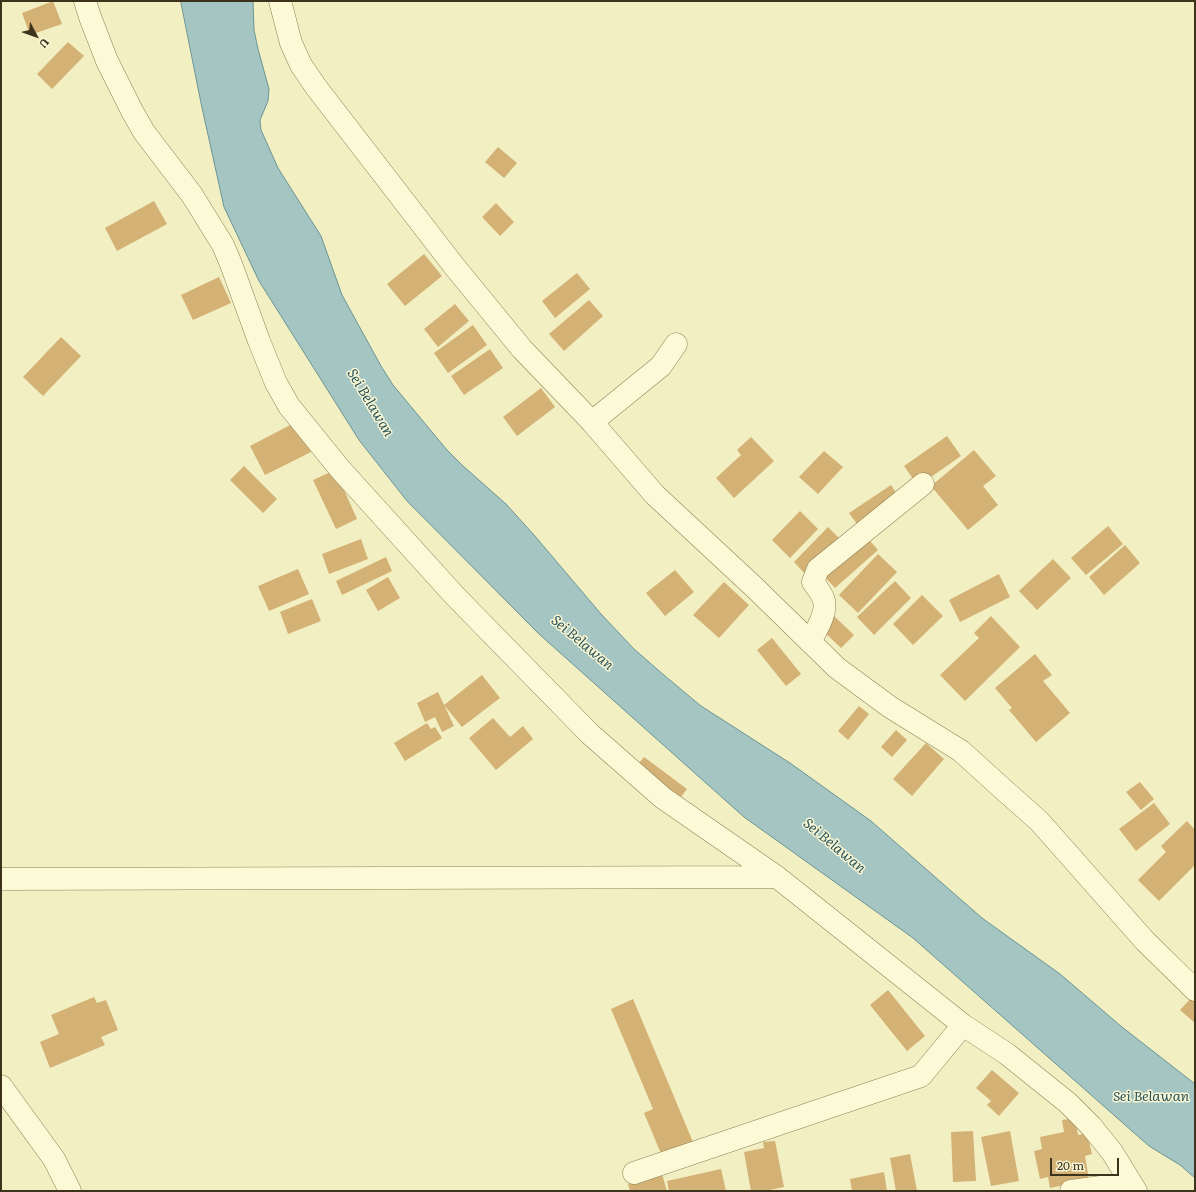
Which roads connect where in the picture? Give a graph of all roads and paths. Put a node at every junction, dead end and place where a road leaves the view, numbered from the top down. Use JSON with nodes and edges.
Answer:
{"nodes":[{"id":1,"x":85,"y":1,"type":"edge"},
{"id":2,"x":280,"y":1,"type":"edge"},
{"id":3,"x":676,"y":344,"type":"dead end"},
{"id":4,"x":592,"y":422,"type":"junction"},
{"id":5,"x":923,"y":484,"type":"dead end"},
{"id":6,"x":810,"y":642,"type":"junction"},
{"id":7,"x":777,"y":877,"type":"junction"},
{"id":8,"x":1,"y":879,"type":"edge"},
{"id":9,"x":1195,"y":990,"type":"edge"},
{"id":10,"x":964,"y":1025,"type":"junction"},
{"id":11,"x":1,"y":1086,"type":"edge"},
{"id":12,"x":634,"y":1173,"type":"dead end"},
{"id":13,"x":1133,"y":1187,"type":"edge"},
{"id":14,"x":70,"y":1191,"type":"edge"},
{"id":15,"x":1071,"y":1191,"type":"edge"}],
"edges":[{"from":1,"to":7,"type":"street"},
{"from":2,"to":4,"type":"street"},
{"from":3,"to":4,"type":"street"},
{"from":4,"to":6,"type":"street"},
{"from":5,"to":6,"type":"street"},
{"from":6,"to":9,"type":"street"},
{"from":7,"to":8,"type":"street"},
{"from":7,"to":10,"type":"street"},
{"from":10,"to":12,"type":"street"},
{"from":10,"to":13,"type":"street"},
{"from":11,"to":14,"type":"street"},
{"from":13,"to":15,"type":"street"}]}
